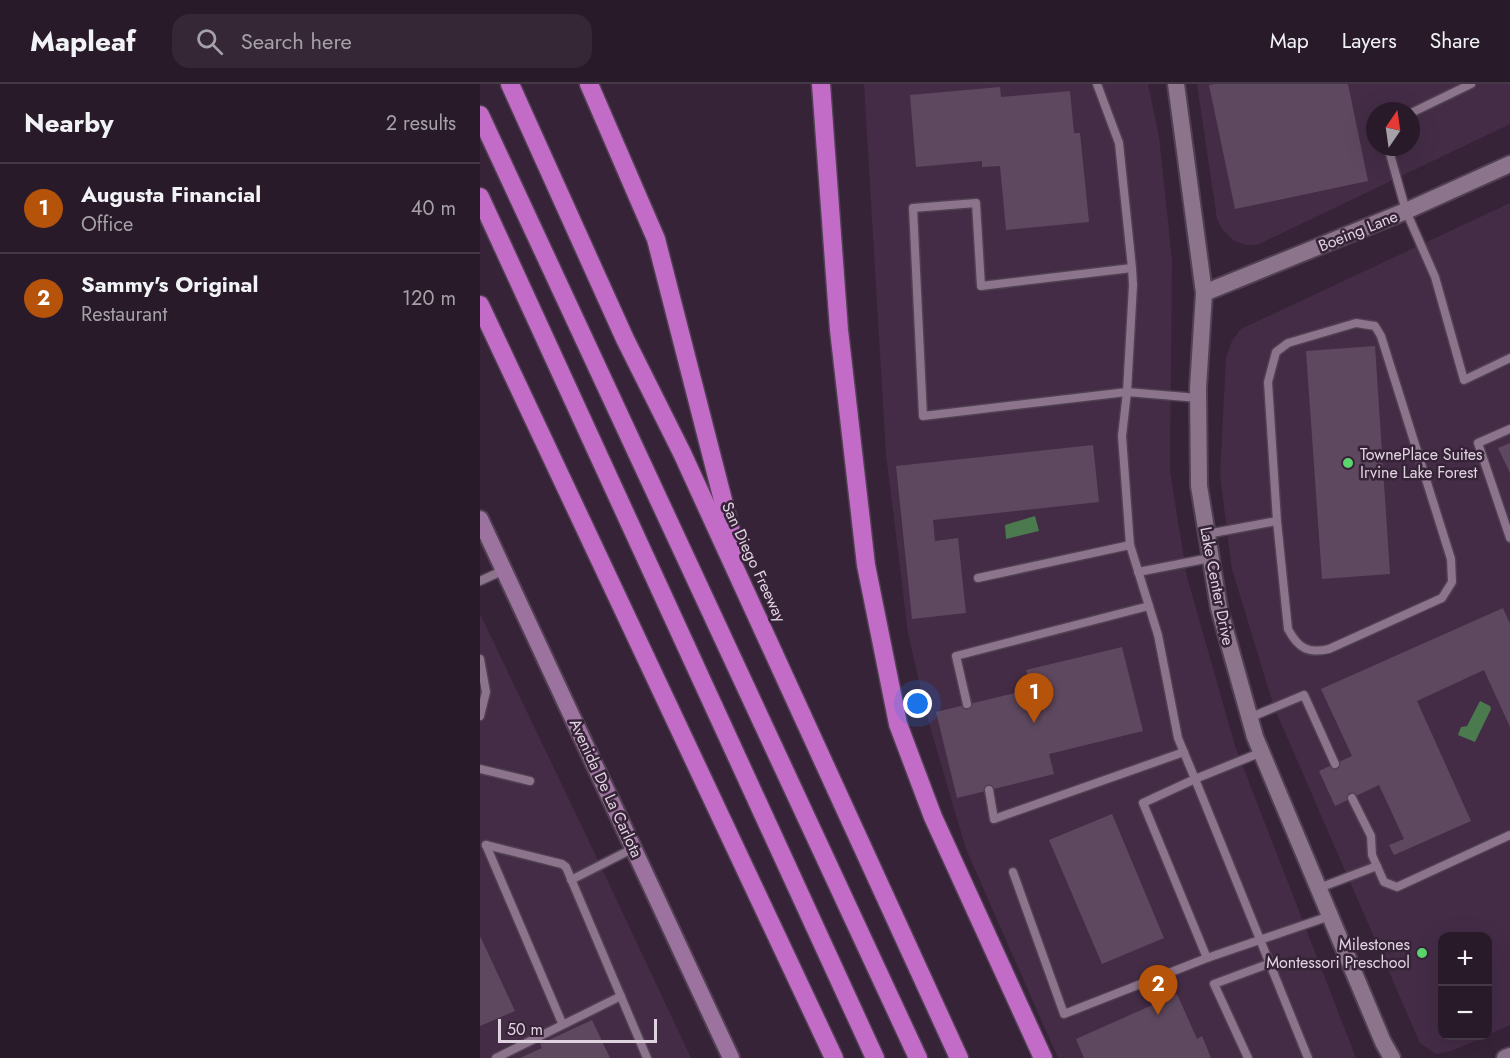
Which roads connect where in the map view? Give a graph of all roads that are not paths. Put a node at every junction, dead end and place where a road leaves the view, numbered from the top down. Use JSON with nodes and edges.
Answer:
{"nodes":[{"id":1,"x":510,"y":84,"type":"edge"},
{"id":2,"x":589,"y":84,"type":"edge"},
{"id":3,"x":821,"y":84,"type":"edge"},
{"id":4,"x":1097,"y":84,"type":"edge"},
{"id":5,"x":1176,"y":84,"type":"edge"},
{"id":6,"x":1471,"y":84,"type":"edge"},
{"id":7,"x":1420,"y":109,"type":"edge"},
{"id":8,"x":480,"y":115,"type":"edge"},
{"id":9,"x":1391,"y":156,"type":"edge"},
{"id":10,"x":1510,"y":164,"type":"edge"},
{"id":11,"x":480,"y":197,"type":"edge"},
{"id":12,"x":1406,"y":211,"type":"junction"},
{"id":13,"x":1132,"y":268,"type":"junction"},
{"id":14,"x":1204,"y":293,"type":"junction"},
{"id":15,"x":482,"y":312,"type":"edge"},
{"id":16,"x":1510,"y":358,"type":"edge"},
{"id":17,"x":1127,"y":392,"type":"junction"},
{"id":18,"x":1198,"y":398,"type":"junction"},
{"id":19,"x":1510,"y":429,"type":"edge"},
{"id":20,"x":480,"y":519,"type":"edge"},
{"id":21,"x":1277,"y":521,"type":"junction"},
{"id":22,"x":1207,"y":534,"type":"junction"},
{"id":23,"x":1510,"y":538,"type":"edge"},
{"id":24,"x":1130,"y":545,"type":"junction"},
{"id":25,"x":1210,"y":558,"type":"junction"},
{"id":26,"x":504,"y":570,"type":"junction"},
{"id":27,"x":1138,"y":572,"type":"junction"},
{"id":28,"x":978,"y":578,"type":"dead end"},
{"id":29,"x":480,"y":581,"type":"edge"},
{"id":30,"x":747,"y":592,"type":"junction"},
{"id":31,"x":1149,"y":606,"type":"junction"},
{"id":32,"x":480,"y":659,"type":"edge"},
{"id":33,"x":967,"y":704,"type":"dead end"},
{"id":34,"x":480,"y":716,"type":"edge"},
{"id":35,"x":1250,"y":718,"type":"junction"},
{"id":36,"x":1184,"y":752,"type":"junction"},
{"id":37,"x":1262,"y":752,"type":"junction"},
{"id":38,"x":1335,"y":764,"type":"dead end"},
{"id":39,"x":480,"y":769,"type":"edge"},
{"id":40,"x":1195,"y":779,"type":"junction"},
{"id":41,"x":530,"y":782,"type":"dead end"},
{"id":42,"x":989,"y":790,"type":"dead end"},
{"id":43,"x":1352,"y":798,"type":"dead end"},
{"id":44,"x":1510,"y":835,"type":"edge"},
{"id":45,"x":634,"y":848,"type":"junction"},
{"id":46,"x":1377,"y":866,"type":"junction"},
{"id":47,"x":1012,"y":872,"type":"dead end"},
{"id":48,"x":571,"y":880,"type":"junction"},
{"id":49,"x":1319,"y":888,"type":"junction"},
{"id":50,"x":1330,"y":916,"type":"junction"},
{"id":51,"x":1259,"y":941,"type":"junction"},
{"id":52,"x":1207,"y":958,"type":"junction"},
{"id":53,"x":1268,"y":964,"type":"junction"},
{"id":54,"x":621,"y":996,"type":"junction"},
{"id":55,"x":562,"y":1023,"type":"junction"},
{"id":56,"x":1510,"y":1056,"type":"edge"},
{"id":57,"x":496,"y":1058,"type":"edge"},
{"id":58,"x":647,"y":1058,"type":"edge"},
{"id":59,"x":731,"y":1058,"type":"edge"},
{"id":60,"x":834,"y":1058,"type":"edge"},
{"id":61,"x":875,"y":1058,"type":"edge"},
{"id":62,"x":918,"y":1058,"type":"edge"},
{"id":63,"x":959,"y":1058,"type":"edge"},
{"id":64,"x":1043,"y":1058,"type":"edge"},
{"id":65,"x":1248,"y":1058,"type":"edge"},
{"id":66,"x":1308,"y":1058,"type":"edge"},
{"id":67,"x":1392,"y":1058,"type":"edge"},
{"id":68,"x":1505,"y":1058,"type":"edge"}],
"edges":[{"from":1,"to":30,"type":"highway","name":"San Diego Freeway"},
{"from":2,"to":30,"type":"highway"},
{"from":3,"to":64,"type":"highway"},
{"from":4,"to":13,"type":"lane"},
{"from":5,"to":14,"type":"street","name":"Lake Center Drive"},
{"from":6,"to":7,"type":"lane"},
{"from":8,"to":62,"type":"highway"},
{"from":9,"to":12,"type":"lane"},
{"from":10,"to":12,"type":"street","name":"Boeing Lane"},
{"from":11,"to":61,"type":"highway"},
{"from":12,"to":14,"type":"street","name":"Boeing Lane"},
{"from":12,"to":16,"type":"lane"},
{"from":13,"to":17,"type":"lane"},
{"from":13,"to":17,"type":"lane"},
{"from":14,"to":18,"type":"street","name":"Lake Center Drive"},
{"from":15,"to":60,"type":"highway"},
{"from":17,"to":18,"type":"lane"},
{"from":17,"to":24,"type":"lane"},
{"from":18,"to":22,"type":"street","name":"Lake Center Drive"},
{"from":19,"to":23,"type":"lane"},
{"from":20,"to":26,"type":"main road","name":"Avenida De La Carlota"},
{"from":21,"to":21,"type":"lane"},
{"from":21,"to":22,"type":"lane"},
{"from":22,"to":25,"type":"street","name":"Lake Center Drive"},
{"from":24,"to":27,"type":"lane"},
{"from":24,"to":28,"type":"lane"},
{"from":25,"to":27,"type":"lane"},
{"from":25,"to":35,"type":"street","name":"Lake Center Drive"},
{"from":26,"to":29,"type":"lane"},
{"from":26,"to":45,"type":"main road","name":"Avenida De La Carlota"},
{"from":27,"to":31,"type":"lane"},
{"from":30,"to":63,"type":"highway","name":"San Diego Freeway"},
{"from":31,"to":33,"type":"lane"},
{"from":31,"to":36,"type":"lane"},
{"from":32,"to":34,"type":"lane"},
{"from":35,"to":37,"type":"street","name":"Lake Center Drive"},
{"from":35,"to":38,"type":"lane"},
{"from":36,"to":40,"type":"lane"},
{"from":36,"to":42,"type":"lane"},
{"from":37,"to":40,"type":"lane"},
{"from":37,"to":49,"type":"street","name":"Lake Center Drive"},
{"from":39,"to":41,"type":"lane"},
{"from":40,"to":51,"type":"lane"},
{"from":40,"to":52,"type":"lane"},
{"from":43,"to":46,"type":"lane"},
{"from":44,"to":46,"type":"lane"},
{"from":45,"to":48,"type":"lane"},
{"from":45,"to":59,"type":"main road","name":"Avenida De La Carlota"},
{"from":46,"to":49,"type":"lane"},
{"from":47,"to":52,"type":"lane"},
{"from":48,"to":54,"type":"lane"},
{"from":48,"to":55,"type":"lane"},
{"from":49,"to":50,"type":"street","name":"Lake Center Drive"},
{"from":50,"to":51,"type":"lane"},
{"from":50,"to":67,"type":"street","name":"Lake Center Drive"},
{"from":51,"to":52,"type":"lane"},
{"from":51,"to":53,"type":"lane"},
{"from":53,"to":65,"type":"lane"},
{"from":53,"to":66,"type":"lane"},
{"from":54,"to":55,"type":"lane"},
{"from":54,"to":58,"type":"lane"},
{"from":55,"to":57,"type":"lane"},
{"from":56,"to":68,"type":"street"}]}
